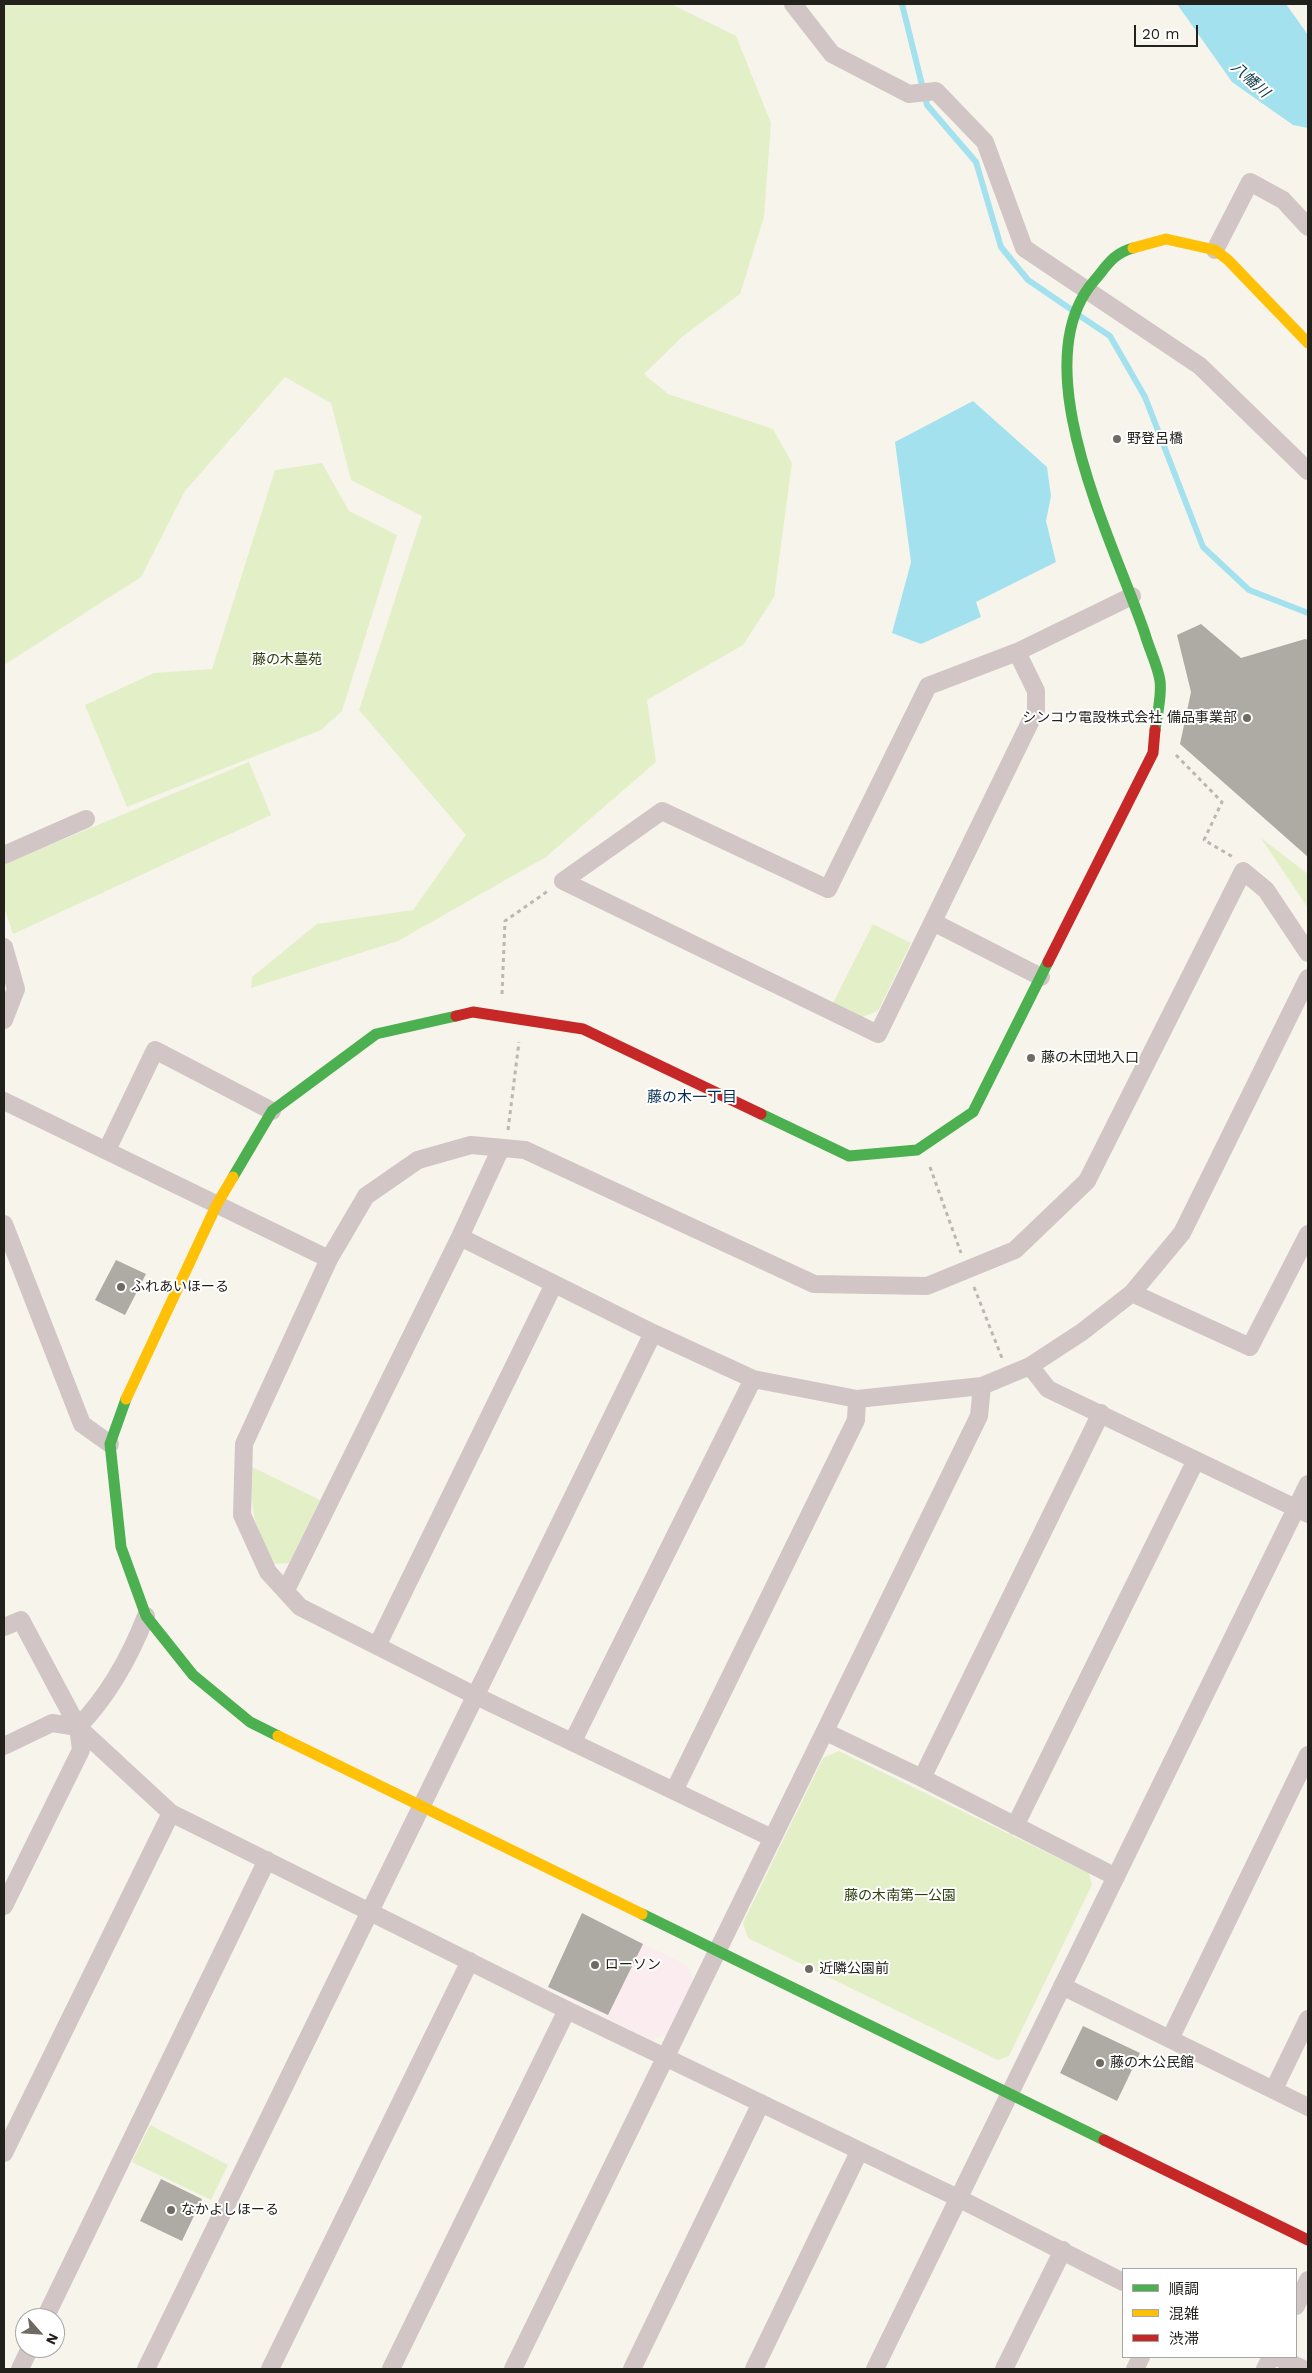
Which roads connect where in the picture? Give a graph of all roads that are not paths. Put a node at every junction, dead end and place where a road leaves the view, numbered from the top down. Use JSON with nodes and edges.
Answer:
{"nodes":[{"id":1,"x":793,"y":4,"type":"edge"},
{"id":2,"x":1308,"y":227,"type":"edge"},
{"id":3,"x":1215,"y":250,"type":"junction"},
{"id":4,"x":1084,"y":296,"type":"junction"},
{"id":5,"x":1308,"y":343,"type":"edge"},
{"id":6,"x":1308,"y":471,"type":"edge"},
{"id":7,"x":1132,"y":596,"type":"junction"},
{"id":8,"x":1017,"y":652,"type":"junction"},
{"id":9,"x":86,"y":819,"type":"dead end"},
{"id":10,"x":4,"y":855,"type":"edge"},
{"id":11,"x":933,"y":922,"type":"junction"},
{"id":12,"x":4,"y":947,"type":"edge"},
{"id":13,"x":1308,"y":953,"type":"edge"},
{"id":14,"x":1041,"y":977,"type":"junction"},
{"id":15,"x":1308,"y":978,"type":"edge"},
{"id":16,"x":4,"y":1020,"type":"edge"},
{"id":17,"x":4,"y":1101,"type":"edge"},
{"id":18,"x":272,"y":1111,"type":"junction"},
{"id":19,"x":503,"y":1148,"type":"junction"},
{"id":20,"x":107,"y":1150,"type":"junction"},
{"id":21,"x":217,"y":1204,"type":"junction"},
{"id":22,"x":4,"y":1224,"type":"edge"},
{"id":23,"x":1308,"y":1234,"type":"edge"},
{"id":24,"x":460,"y":1237,"type":"junction"},
{"id":25,"x":329,"y":1259,"type":"junction"},
{"id":26,"x":554,"y":1284,"type":"junction"},
{"id":27,"x":1132,"y":1293,"type":"junction"},
{"id":28,"x":652,"y":1333,"type":"junction"},
{"id":29,"x":1030,"y":1366,"type":"junction"},
{"id":30,"x":753,"y":1379,"type":"junction"},
{"id":31,"x":982,"y":1386,"type":"junction"},
{"id":32,"x":857,"y":1399,"type":"junction"},
{"id":33,"x":1101,"y":1413,"type":"junction"},
{"id":34,"x":110,"y":1444,"type":"junction"},
{"id":35,"x":1196,"y":1460,"type":"junction"},
{"id":36,"x":1308,"y":1484,"type":"edge"},
{"id":37,"x":1302,"y":1511,"type":"edge"},
{"id":38,"x":286,"y":1590,"type":"junction"},
{"id":39,"x":146,"y":1616,"type":"junction"},
{"id":40,"x":4,"y":1627,"type":"edge"},
{"id":41,"x":377,"y":1646,"type":"junction"},
{"id":42,"x":474,"y":1696,"type":"junction"},
{"id":43,"x":78,"y":1726,"type":"junction"},
{"id":44,"x":826,"y":1732,"type":"junction"},
{"id":45,"x":573,"y":1741,"type":"junction"},
{"id":46,"x":4,"y":1746,"type":"edge"},
{"id":47,"x":1308,"y":1756,"type":"edge"},
{"id":48,"x":922,"y":1778,"type":"junction"},
{"id":49,"x":674,"y":1790,"type":"junction"},
{"id":50,"x":422,"y":1806,"type":"junction"},
{"id":51,"x":171,"y":1813,"type":"junction"},
{"id":52,"x":1015,"y":1826,"type":"junction"},
{"id":53,"x":772,"y":1838,"type":"junction"},
{"id":54,"x":267,"y":1860,"type":"junction"},
{"id":55,"x":1116,"y":1877,"type":"junction"},
{"id":56,"x":10,"y":1880,"type":"edge"},
{"id":57,"x":4,"y":1906,"type":"edge"},
{"id":58,"x":369,"y":1912,"type":"junction"},
{"id":59,"x":718,"y":1950,"type":"junction"},
{"id":60,"x":470,"y":1961,"type":"junction"},
{"id":61,"x":1062,"y":1986,"type":"junction"},
{"id":62,"x":567,"y":2010,"type":"junction"},
{"id":63,"x":1308,"y":2019,"type":"edge"},
{"id":64,"x":1170,"y":2039,"type":"junction"},
{"id":65,"x":667,"y":2057,"type":"junction"},
{"id":66,"x":1274,"y":2089,"type":"junction"},
{"id":67,"x":1010,"y":2093,"type":"junction"},
{"id":68,"x":761,"y":2103,"type":"junction"},
{"id":69,"x":1308,"y":2107,"type":"edge"},
{"id":70,"x":859,"y":2152,"type":"junction"},
{"id":71,"x":4,"y":2153,"type":"edge"},
{"id":72,"x":958,"y":2198,"type":"junction"},
{"id":73,"x":1308,"y":2240,"type":"edge"},
{"id":74,"x":1062,"y":2250,"type":"junction"},
{"id":75,"x":1308,"y":2280,"type":"edge"},
{"id":76,"x":1122,"y":2281,"type":"edge"},
{"id":77,"x":1297,"y":2304,"type":"edge"},
{"id":78,"x":50,"y":2308,"type":"edge"},
{"id":79,"x":1279,"y":2358,"type":"edge"},
{"id":80,"x":146,"y":2369,"type":"edge"},
{"id":81,"x":270,"y":2369,"type":"edge"},
{"id":82,"x":391,"y":2369,"type":"edge"},
{"id":83,"x":513,"y":2369,"type":"edge"},
{"id":84,"x":632,"y":2369,"type":"edge"},
{"id":85,"x":754,"y":2369,"type":"edge"},
{"id":86,"x":874,"y":2369,"type":"edge"},
{"id":87,"x":1004,"y":2369,"type":"edge"},
{"id":88,"x":1302,"y":2369,"type":"edge"}],
"edges":[{"from":1,"to":4,"type":"street"},
{"from":2,"to":3,"type":"street"},
{"from":3,"to":4,"type":"street"},
{"from":3,"to":5,"type":"street"},
{"from":4,"to":6,"type":"street"},
{"from":4,"to":7,"type":"street"},
{"from":7,"to":8,"type":"street"},
{"from":7,"to":14,"type":"street"},
{"from":8,"to":11,"type":"street"},
{"from":8,"to":11,"type":"street"},
{"from":9,"to":10,"type":"street"},
{"from":11,"to":14,"type":"street"},
{"from":12,"to":16,"type":"street"},
{"from":13,"to":19,"type":"street"},
{"from":14,"to":18,"type":"street"},
{"from":15,"to":27,"type":"street"},
{"from":17,"to":20,"type":"street"},
{"from":18,"to":20,"type":"street"},
{"from":18,"to":21,"type":"street"},
{"from":19,"to":24,"type":"street"},
{"from":19,"to":25,"type":"street"},
{"from":20,"to":21,"type":"street"},
{"from":21,"to":25,"type":"street"},
{"from":21,"to":34,"type":"street"},
{"from":22,"to":34,"type":"street"},
{"from":23,"to":27,"type":"street"},
{"from":24,"to":26,"type":"street"},
{"from":24,"to":38,"type":"street"},
{"from":25,"to":38,"type":"street"},
{"from":26,"to":28,"type":"street"},
{"from":26,"to":41,"type":"street"},
{"from":27,"to":29,"type":"street"},
{"from":28,"to":30,"type":"street"},
{"from":28,"to":42,"type":"street"},
{"from":29,"to":31,"type":"street"},
{"from":29,"to":33,"type":"street"},
{"from":30,"to":32,"type":"street"},
{"from":30,"to":45,"type":"street"},
{"from":31,"to":32,"type":"street"},
{"from":31,"to":44,"type":"street"},
{"from":32,"to":49,"type":"street"},
{"from":33,"to":35,"type":"street"},
{"from":33,"to":48,"type":"street"},
{"from":34,"to":39,"type":"street"},
{"from":35,"to":37,"type":"street"},
{"from":35,"to":52,"type":"street"},
{"from":36,"to":37,"type":"street"},
{"from":37,"to":55,"type":"street"},
{"from":38,"to":41,"type":"street"},
{"from":39,"to":43,"type":"street"},
{"from":39,"to":50,"type":"street"},
{"from":40,"to":43,"type":"street"},
{"from":41,"to":42,"type":"street"},
{"from":42,"to":45,"type":"street"},
{"from":42,"to":50,"type":"street"},
{"from":43,"to":46,"type":"street"},
{"from":43,"to":51,"type":"street"},
{"from":43,"to":56,"type":"street"},
{"from":44,"to":48,"type":"street"},
{"from":44,"to":53,"type":"street"},
{"from":45,"to":49,"type":"street"},
{"from":47,"to":64,"type":"street"},
{"from":48,"to":52,"type":"street"},
{"from":49,"to":53,"type":"street"},
{"from":50,"to":58,"type":"street"},
{"from":50,"to":59,"type":"street"},
{"from":51,"to":54,"type":"street"},
{"from":51,"to":71,"type":"street"},
{"from":52,"to":55,"type":"street"},
{"from":53,"to":59,"type":"street"},
{"from":54,"to":58,"type":"street"},
{"from":54,"to":78,"type":"street"},
{"from":55,"to":61,"type":"street"},
{"from":56,"to":57,"type":"street"},
{"from":58,"to":60,"type":"street"},
{"from":58,"to":80,"type":"street"},
{"from":59,"to":65,"type":"street"},
{"from":59,"to":67,"type":"street"},
{"from":60,"to":62,"type":"street"},
{"from":60,"to":81,"type":"street"},
{"from":61,"to":64,"type":"street"},
{"from":61,"to":67,"type":"street"},
{"from":62,"to":65,"type":"street"},
{"from":62,"to":82,"type":"street"},
{"from":63,"to":66,"type":"street"},
{"from":64,"to":66,"type":"street"},
{"from":65,"to":68,"type":"street"},
{"from":65,"to":83,"type":"street"},
{"from":66,"to":69,"type":"street"},
{"from":67,"to":72,"type":"street"},
{"from":67,"to":73,"type":"street"},
{"from":68,"to":70,"type":"street"},
{"from":68,"to":84,"type":"street"},
{"from":70,"to":72,"type":"street"},
{"from":70,"to":85,"type":"street"},
{"from":72,"to":74,"type":"street"},
{"from":72,"to":86,"type":"street"},
{"from":74,"to":76,"type":"street"},
{"from":74,"to":87,"type":"street"},
{"from":75,"to":77,"type":"street"},
{"from":79,"to":88,"type":"street"}]}
